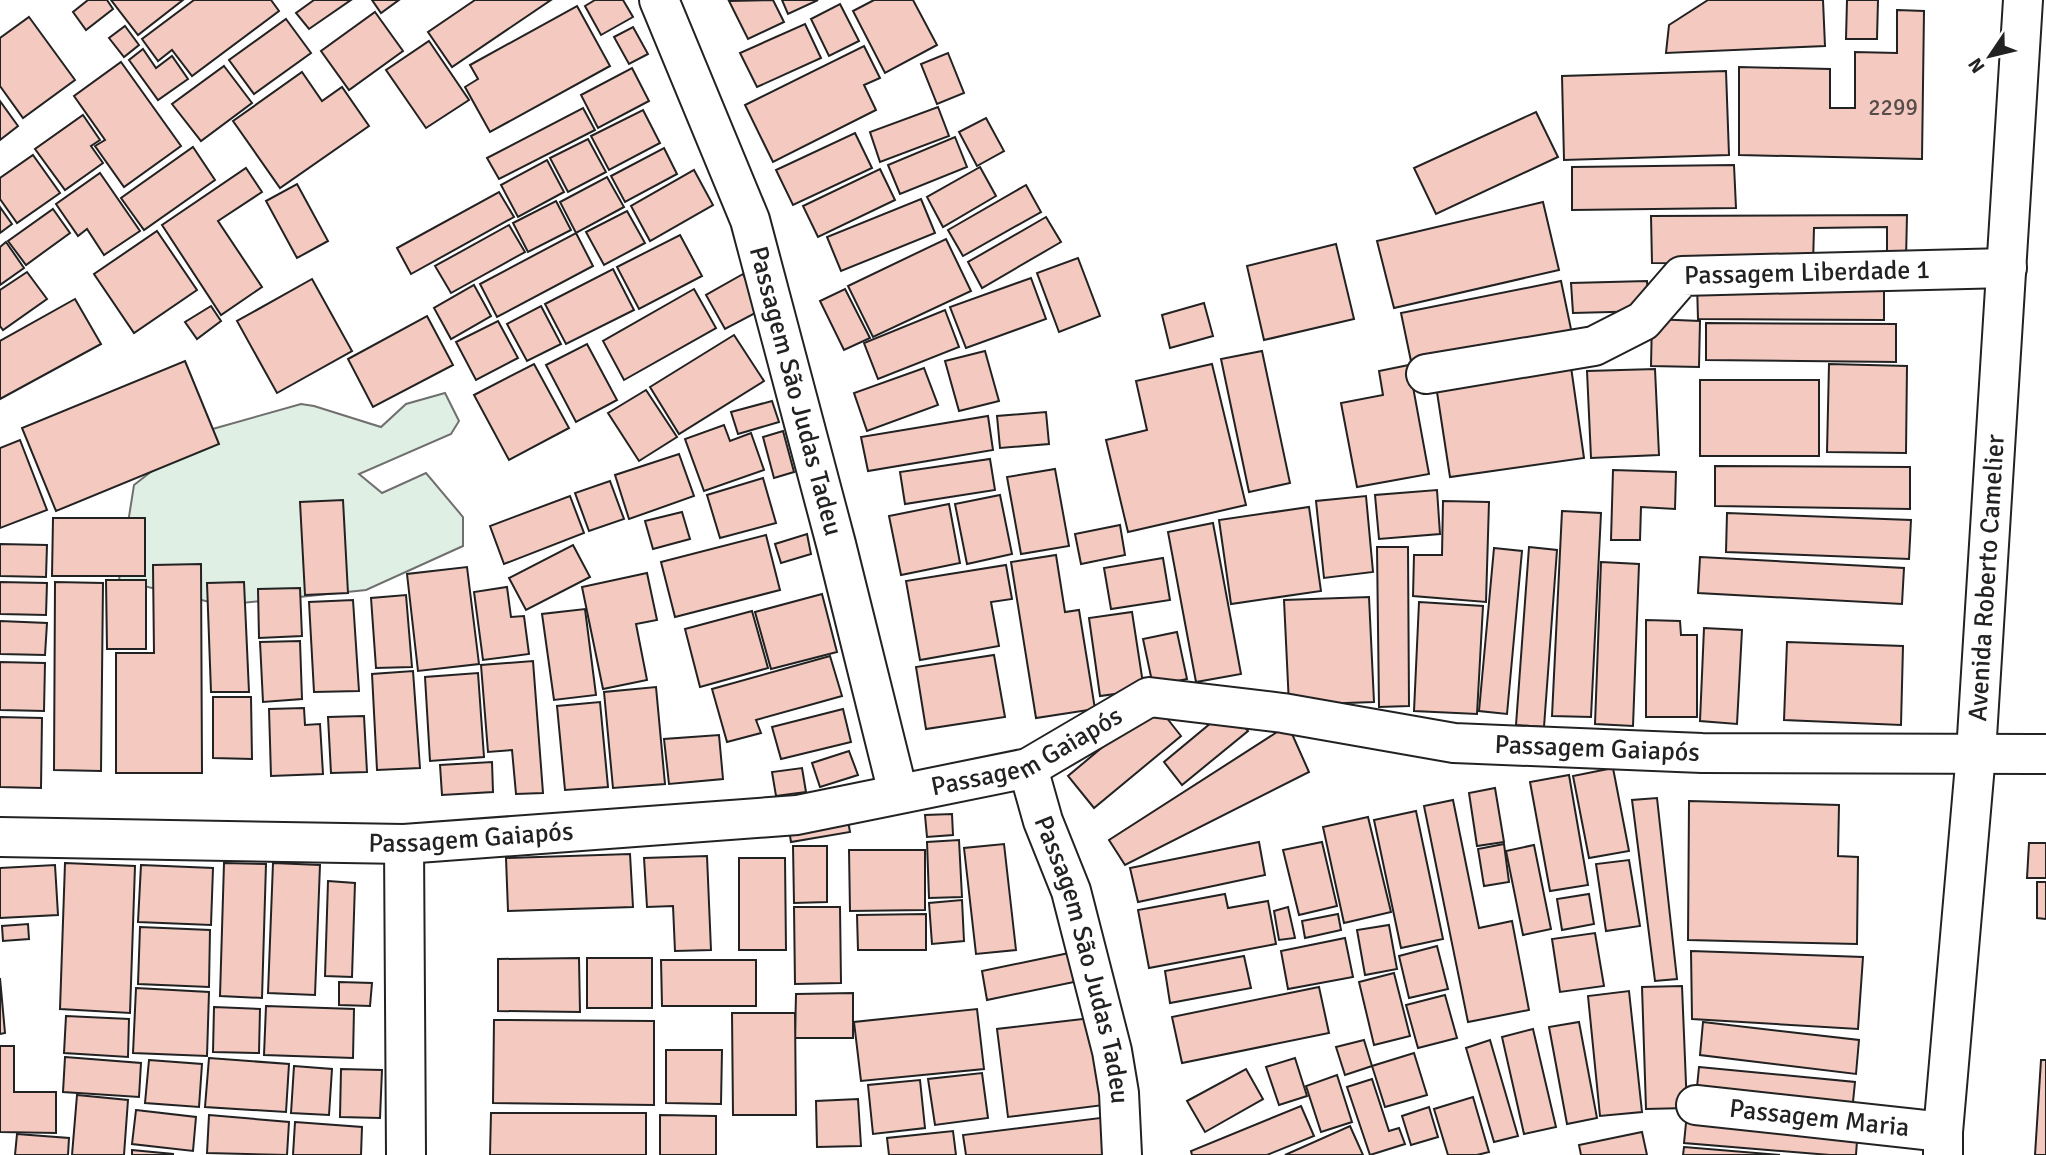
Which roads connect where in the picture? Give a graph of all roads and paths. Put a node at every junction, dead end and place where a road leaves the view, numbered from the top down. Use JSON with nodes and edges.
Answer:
{"nodes":[{"id":1,"x":659,"y":0,"type":"edge"},
{"id":2,"x":2023,"y":0,"type":"edge"},
{"id":3,"x":2007,"y":268,"type":"junction"},
{"id":4,"x":1426,"y":374,"type":"dead end"},
{"id":5,"x":1976,"y":753,"type":"junction"},
{"id":6,"x":2046,"y":754,"type":"edge"},
{"id":7,"x":1028,"y":768,"type":"junction"},
{"id":8,"x":898,"y":793,"type":"junction"},
{"id":9,"x":0,"y":837,"type":"edge"},
{"id":10,"x":404,"y":844,"type":"junction"},
{"id":11,"x":1696,"y":1105,"type":"dead end"},
{"id":12,"x":1943,"y":1144,"type":"edge"},
{"id":13,"x":406,"y":1155,"type":"edge"},
{"id":14,"x":1122,"y":1155,"type":"edge"}],
"edges":[{"from":1,"to":8,"type":"street","name":"Passagem São Judas Tadeu"},
{"from":2,"to":3,"type":"street","name":"Avenida Roberto Camelier"},
{"from":3,"to":4,"type":"street","name":"Passagem Liberdade 1"},
{"from":3,"to":5,"type":"street","name":"Avenida Roberto Camelier"},
{"from":5,"to":6,"type":"street","name":"Passagem Gaiapós"},
{"from":5,"to":7,"type":"street","name":"Passagem Gaiapós"},
{"from":5,"to":12,"type":"street","name":"Avenida Roberto Camelier"},
{"from":7,"to":8,"type":"street","name":"Passagem Gaiapós"},
{"from":7,"to":14,"type":"street","name":"Passagem São Judas Tadeu"},
{"from":8,"to":10,"type":"street","name":"Passagem Gaiapós"},
{"from":9,"to":10,"type":"street","name":"Passagem Gaiapós"},
{"from":10,"to":13,"type":"street"},
{"from":11,"to":12,"type":"street","name":"Passagem Maria"}]}
